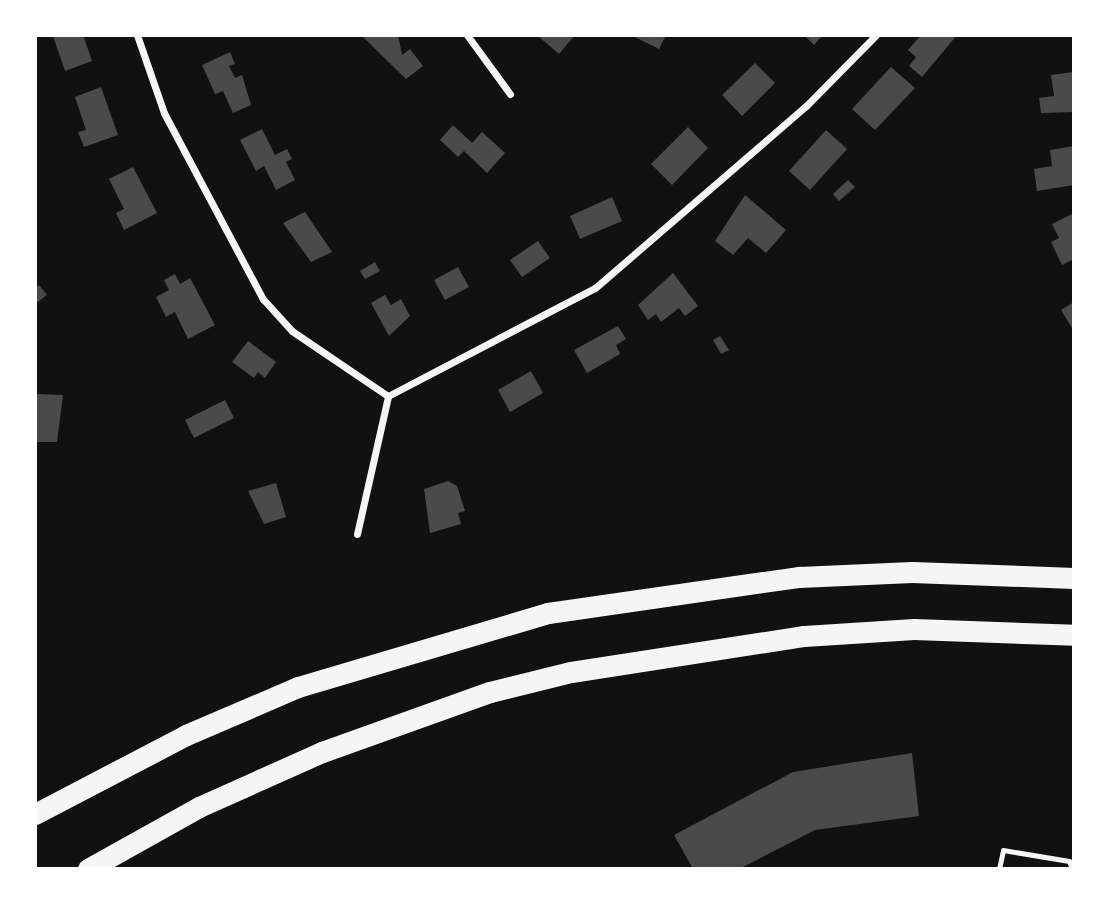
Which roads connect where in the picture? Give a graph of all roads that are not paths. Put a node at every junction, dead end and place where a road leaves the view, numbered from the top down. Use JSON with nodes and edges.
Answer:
{"nodes":[{"id":1,"x":137,"y":35,"type":"edge"},
{"id":2,"x":467,"y":35,"type":"edge"},
{"id":3,"x":876,"y":35,"type":"edge"},
{"id":4,"x":510,"y":94,"type":"dead end"},
{"id":5,"x":388,"y":396,"type":"junction"},
{"id":6,"x":356,"y":534,"type":"dead end"},
{"id":7,"x":1074,"y":578,"type":"edge"},
{"id":8,"x":1074,"y":635,"type":"edge"},
{"id":9,"x":35,"y":814,"type":"edge"},
{"id":10,"x":88,"y":869,"type":"edge"},
{"id":11,"x":999,"y":869,"type":"edge"},
{"id":12,"x":1072,"y":869,"type":"edge"}],
"edges":[{"from":1,"to":5,"type":"street"},
{"from":2,"to":4,"type":"street"},
{"from":3,"to":5,"type":"street"},
{"from":5,"to":6,"type":"street"},
{"from":7,"to":9,"type":"highway"},
{"from":8,"to":10,"type":"highway"},
{"from":11,"to":12,"type":"lane"}]}
